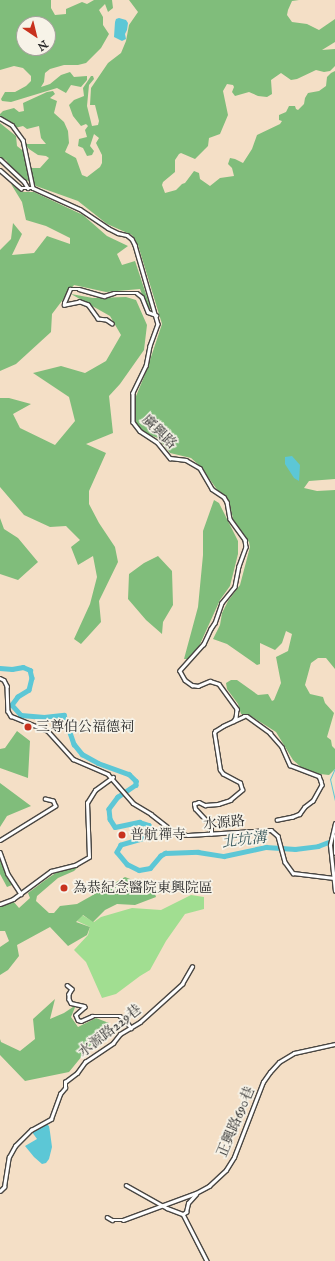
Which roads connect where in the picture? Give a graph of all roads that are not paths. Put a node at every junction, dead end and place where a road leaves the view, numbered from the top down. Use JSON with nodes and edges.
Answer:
{"nodes":[{"id":1,"x":0,"y":118,"type":"edge"},
{"id":2,"x":0,"y":159,"type":"edge"},
{"id":3,"x":0,"y":170,"type":"edge"},
{"id":4,"x":28,"y":188,"type":"junction"},
{"id":5,"x":33,"y":188,"type":"junction"},
{"id":6,"x":156,"y":315,"type":"junction"},
{"id":7,"x":112,"y":324,"type":"dead end"},
{"id":8,"x":0,"y":678,"type":"edge"},
{"id":9,"x":234,"y":721,"type":"junction"},
{"id":10,"x":113,"y":778,"type":"junction"},
{"id":11,"x":45,"y":799,"type":"dead end"},
{"id":12,"x":277,"y":820,"type":"dead end"},
{"id":13,"x":335,"y":822,"type":"edge"},
{"id":14,"x":211,"y":834,"type":"junction"},
{"id":15,"x":334,"y":837,"type":"edge"},
{"id":16,"x":0,"y":840,"type":"edge"},
{"id":17,"x":335,"y":844,"type":"edge"},
{"id":18,"x":0,"y":852,"type":"edge"},
{"id":19,"x":335,"y":853,"type":"edge"},
{"id":20,"x":334,"y":878,"type":"edge"},
{"id":21,"x":335,"y":891,"type":"edge"},
{"id":22,"x":21,"y":894,"type":"junction"},
{"id":23,"x":0,"y":904,"type":"edge"},
{"id":24,"x":192,"y":967,"type":"dead end"},
{"id":25,"x":68,"y":985,"type":"dead end"},
{"id":26,"x":131,"y":1028,"type":"junction"},
{"id":27,"x":335,"y":1044,"type":"edge"},
{"id":28,"x":126,"y":1185,"type":"dead end"},
{"id":29,"x":0,"y":1191,"type":"edge"},
{"id":30,"x":196,"y":1194,"type":"junction"},
{"id":31,"x":163,"y":1206,"type":"junction"},
{"id":32,"x":183,"y":1214,"type":"junction"},
{"id":33,"x":107,"y":1217,"type":"dead end"},
{"id":34,"x":207,"y":1261,"type":"edge"}],
"edges":[{"from":1,"to":5,"type":"street"},
{"from":2,"to":4,"type":"street"},
{"from":3,"to":4,"type":"street"},
{"from":4,"to":5,"type":"street"},
{"from":5,"to":6,"type":"street","name":"廣興路"},
{"from":6,"to":7,"type":"street"},
{"from":6,"to":9,"type":"street","name":"廣興路"},
{"from":8,"to":10,"type":"street"},
{"from":9,"to":12,"type":"street"},
{"from":9,"to":14,"type":"street"},
{"from":10,"to":14,"type":"street","name":"水源路"},
{"from":10,"to":22,"type":"street"},
{"from":11,"to":16,"type":"street"},
{"from":13,"to":15,"type":"main road"},
{"from":14,"to":20,"type":"street","name":"水源路"},
{"from":15,"to":17,"type":"main road"},
{"from":15,"to":20,"type":"main road"},
{"from":17,"to":19,"type":"main road"},
{"from":18,"to":22,"type":"street"},
{"from":20,"to":21,"type":"main road"},
{"from":22,"to":23,"type":"street"},
{"from":24,"to":26,"type":"street","name":"水源路229巷"},
{"from":25,"to":26,"type":"street"},
{"from":26,"to":29,"type":"street","name":"水源路229巷"},
{"from":27,"to":30,"type":"street","name":"正興路690巷"},
{"from":28,"to":31,"type":"street"},
{"from":30,"to":31,"type":"street","name":"正興路690巷"},
{"from":30,"to":32,"type":"street"},
{"from":31,"to":32,"type":"street"},
{"from":31,"to":33,"type":"street","name":"正興路690巷"},
{"from":32,"to":34,"type":"street"}]}
